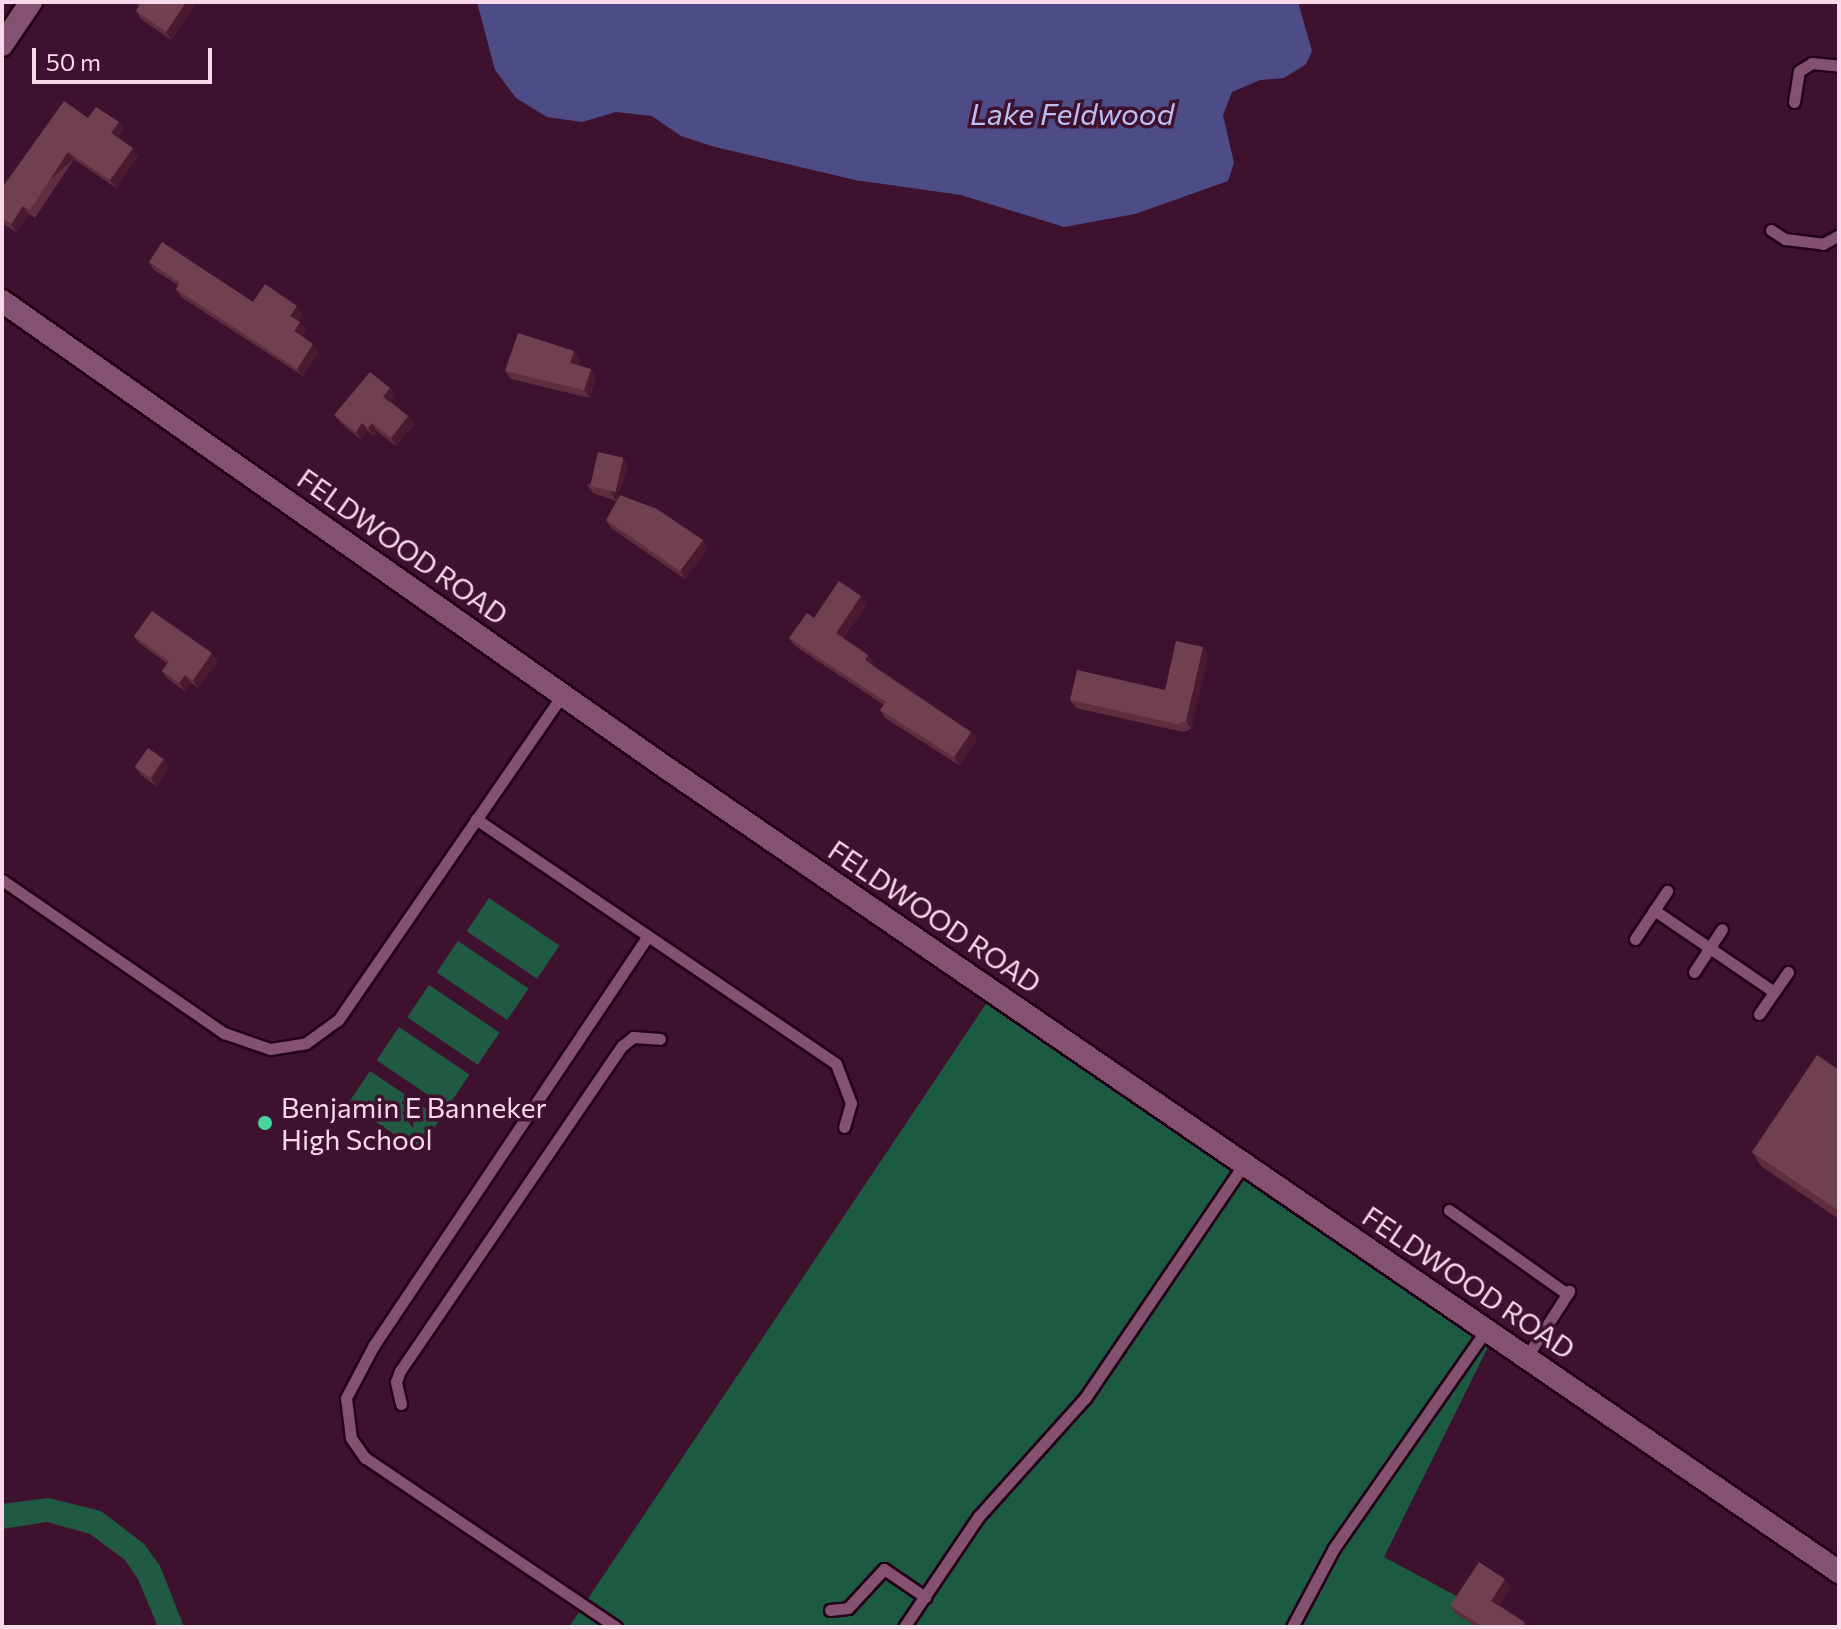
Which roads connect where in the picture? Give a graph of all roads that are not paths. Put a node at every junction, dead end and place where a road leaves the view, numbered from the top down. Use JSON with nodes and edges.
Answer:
{"nodes":[{"id":1,"x":31,"y":2,"type":"edge"},
{"id":2,"x":2,"y":45,"type":"edge"},
{"id":3,"x":1839,"y":66,"type":"edge"},
{"id":4,"x":1794,"y":102,"type":"dead end"},
{"id":5,"x":1771,"y":230,"type":"dead end"},
{"id":6,"x":1839,"y":235,"type":"edge"},
{"id":7,"x":2,"y":301,"type":"edge"},
{"id":8,"x":562,"y":695,"type":"junction"},
{"id":9,"x":476,"y":819,"type":"junction"},
{"id":10,"x":2,"y":880,"type":"edge"},
{"id":11,"x":1667,"y":891,"type":"dead end"},
{"id":12,"x":1654,"y":910,"type":"junction"},
{"id":13,"x":1722,"y":929,"type":"dead end"},
{"id":14,"x":648,"y":936,"type":"junction"},
{"id":15,"x":1635,"y":939,"type":"dead end"},
{"id":16,"x":1710,"y":948,"type":"junction"},
{"id":17,"x":1694,"y":972,"type":"dead end"},
{"id":18,"x":1788,"y":972,"type":"dead end"},
{"id":19,"x":1774,"y":992,"type":"junction"},
{"id":20,"x":1759,"y":1014,"type":"dead end"},
{"id":21,"x":660,"y":1039,"type":"dead end"},
{"id":22,"x":844,"y":1127,"type":"dead end"},
{"id":23,"x":1244,"y":1164,"type":"junction"},
{"id":24,"x":1449,"y":1210,"type":"dead end"},
{"id":25,"x":1486,"y":1330,"type":"junction"},
{"id":26,"x":1526,"y":1358,"type":"junction"},
{"id":27,"x":401,"y":1404,"type":"dead end"},
{"id":28,"x":1839,"y":1572,"type":"edge"},
{"id":29,"x":925,"y":1597,"type":"junction"},
{"id":30,"x":830,"y":1610,"type":"dead end"},
{"id":31,"x":616,"y":1627,"type":"edge"},
{"id":32,"x":904,"y":1627,"type":"edge"},
{"id":33,"x":1292,"y":1627,"type":"edge"}],
"edges":[{"from":1,"to":2,"type":"street"},
{"from":3,"to":4,"type":"lane"},
{"from":5,"to":6,"type":"lane"},
{"from":7,"to":8,"type":"street","name":"FELDWOOD ROAD"},
{"from":8,"to":9,"type":"lane"},
{"from":8,"to":23,"type":"street","name":"FELDWOOD ROAD"},
{"from":9,"to":10,"type":"lane"},
{"from":9,"to":14,"type":"lane"},
{"from":11,"to":12,"type":"lane"},
{"from":12,"to":15,"type":"lane"},
{"from":12,"to":16,"type":"lane"},
{"from":13,"to":16,"type":"lane"},
{"from":14,"to":22,"type":"lane"},
{"from":14,"to":31,"type":"lane"},
{"from":16,"to":17,"type":"lane"},
{"from":16,"to":19,"type":"lane"},
{"from":18,"to":19,"type":"lane"},
{"from":19,"to":20,"type":"lane"},
{"from":21,"to":27,"type":"lane"},
{"from":23,"to":25,"type":"street","name":"FELDWOOD ROAD"},
{"from":23,"to":29,"type":"lane"},
{"from":24,"to":26,"type":"lane"},
{"from":25,"to":26,"type":"street","name":"FELDWOOD ROAD"},
{"from":25,"to":33,"type":"lane"},
{"from":26,"to":28,"type":"street","name":"FELDWOOD ROAD"},
{"from":29,"to":30,"type":"lane"},
{"from":29,"to":32,"type":"lane"}]}
